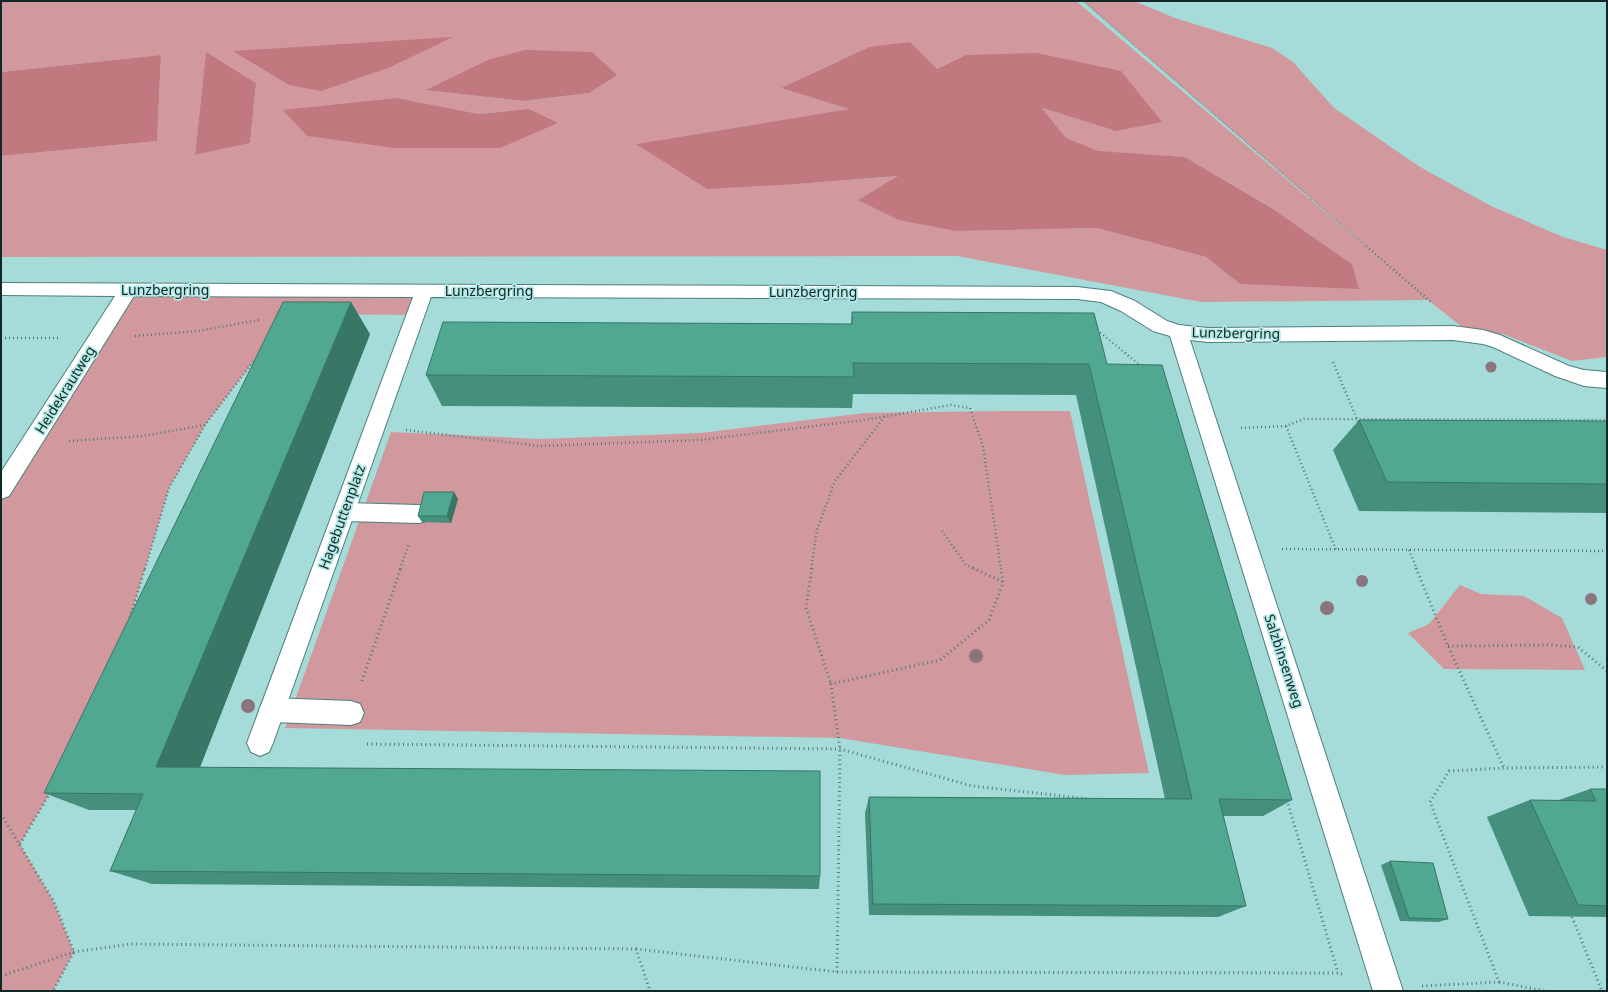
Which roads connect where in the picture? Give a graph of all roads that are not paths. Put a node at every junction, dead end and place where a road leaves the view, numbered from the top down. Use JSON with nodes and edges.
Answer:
{"nodes":[{"id":1,"x":1,"y":289,"type":"edge"},
{"id":2,"x":128,"y":290,"type":"junction"},
{"id":3,"x":424,"y":291,"type":"junction"},
{"id":4,"x":1178,"y":332,"type":"junction"},
{"id":5,"x":1607,"y":380,"type":"edge"},
{"id":6,"x":1,"y":490,"type":"edge"},
{"id":7,"x":344,"y":512,"type":"junction"},
{"id":8,"x":419,"y":514,"type":"edge"},
{"id":9,"x":272,"y":710,"type":"junction"},
{"id":10,"x":351,"y":713,"type":"road end"},
{"id":11,"x":260,"y":743,"type":"dead end"},
{"id":12,"x":1388,"y":989,"type":"edge"}],
"edges":[{"from":1,"to":2,"type":"street","name":"Lunzbergring"},
{"from":2,"to":3,"type":"street","name":"Lunzbergring"},
{"from":2,"to":6,"type":"street","name":"Heidekrautweg"},
{"from":3,"to":4,"type":"street","name":"Lunzbergring"},
{"from":3,"to":7,"type":"street","name":"Hagebuttenplatz"},
{"from":4,"to":5,"type":"street","name":"Lunzbergring"},
{"from":4,"to":12,"type":"street","name":"Salzbinsenweg"},
{"from":7,"to":8,"type":"street"},
{"from":7,"to":9,"type":"street","name":"Hagebuttenplatz"},
{"from":9,"to":10,"type":"street"},
{"from":9,"to":11,"type":"street","name":"Hagebuttenplatz"}]}
